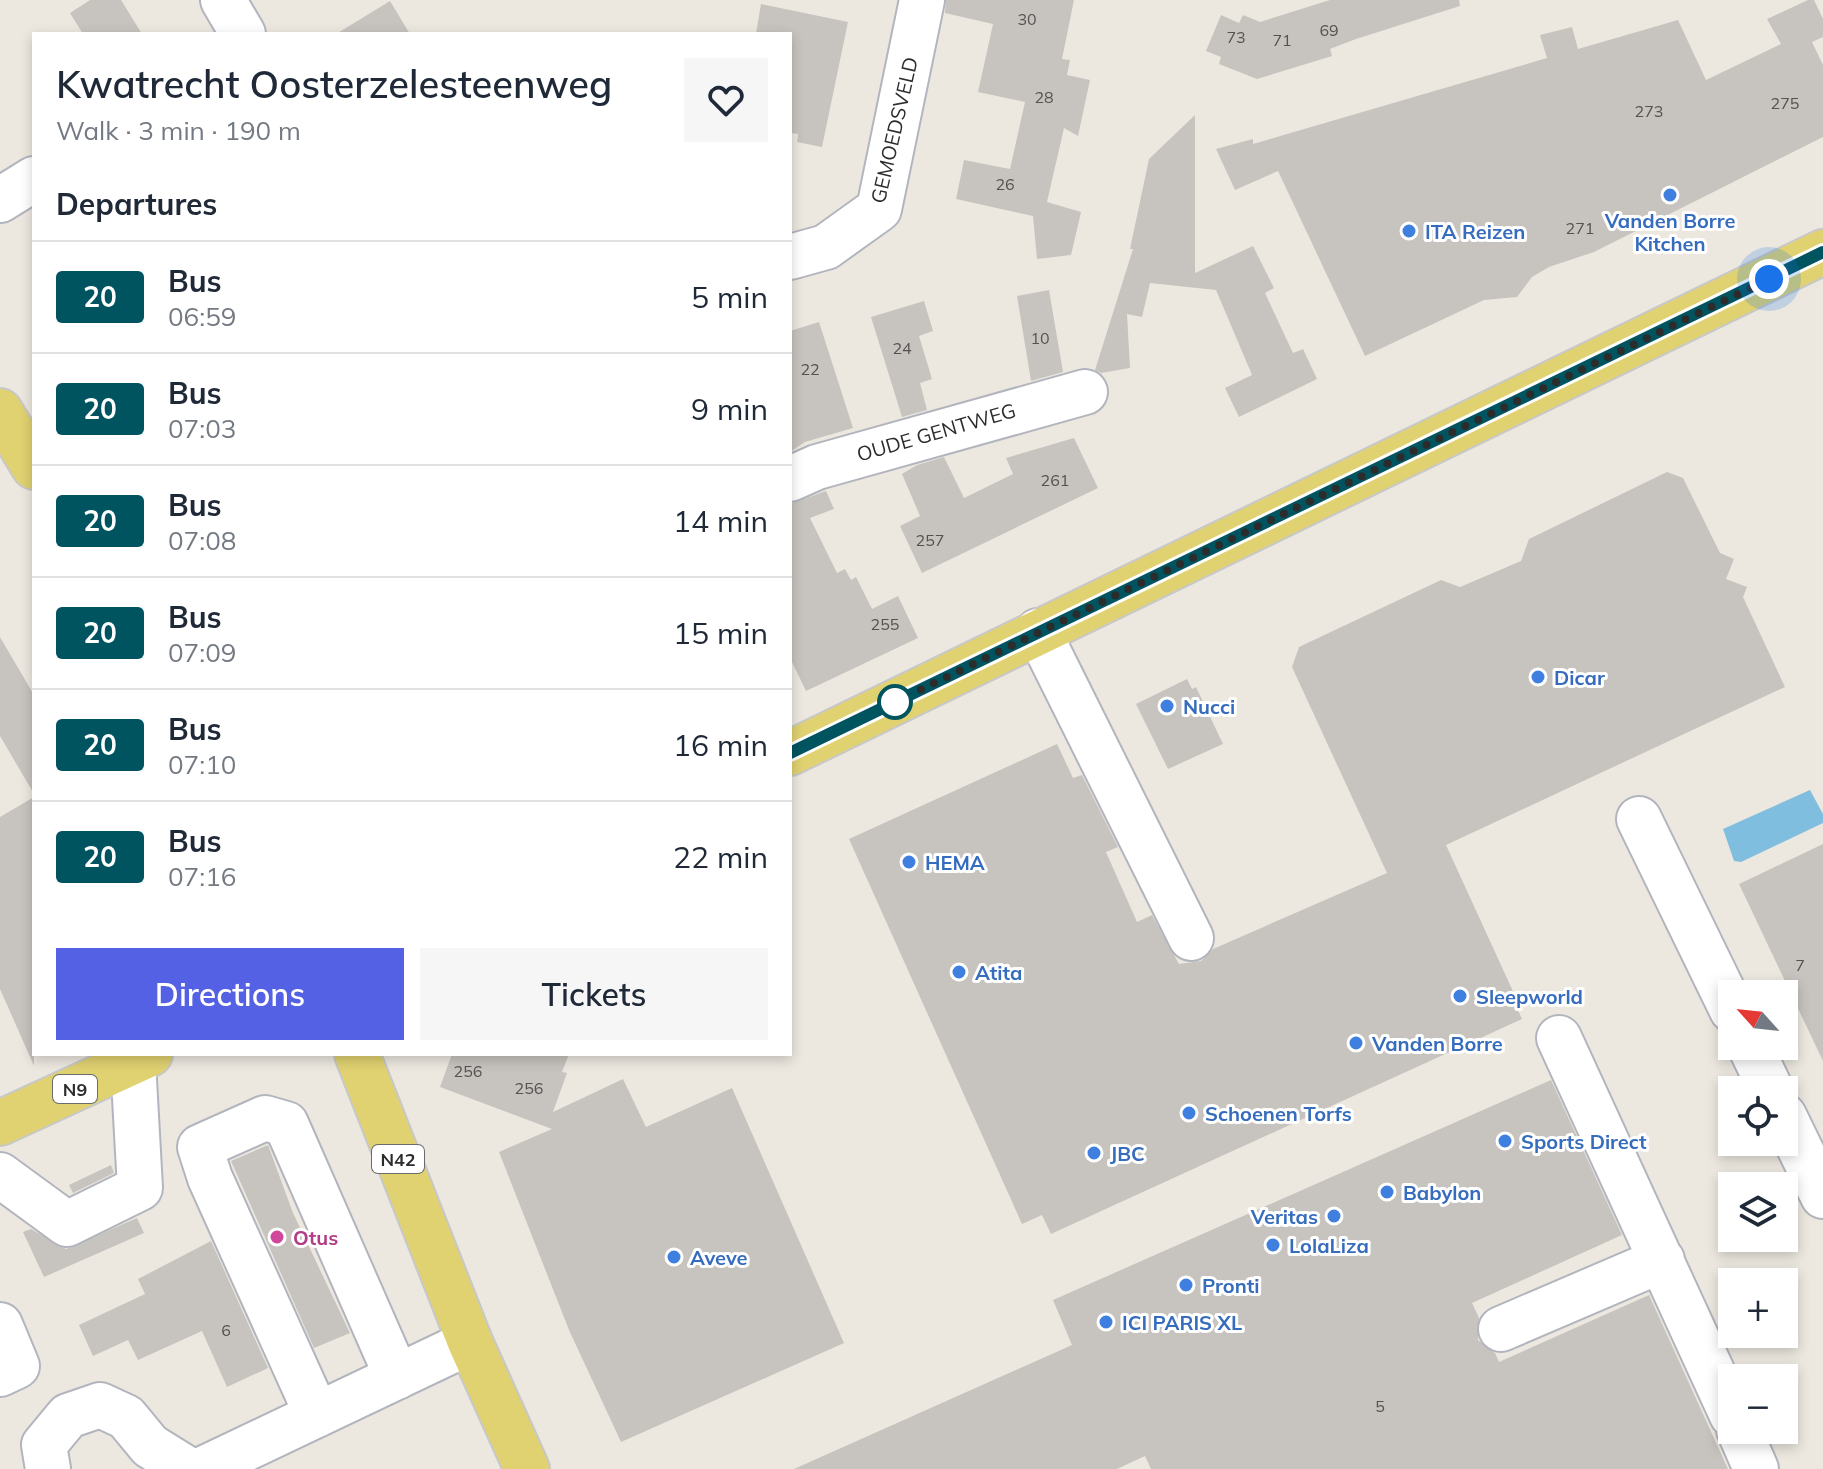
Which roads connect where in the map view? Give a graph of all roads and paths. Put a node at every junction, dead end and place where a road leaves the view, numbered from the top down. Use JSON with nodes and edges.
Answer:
{"nodes":[{"id":1,"x":223,"y":0,"type":"edge"},
{"id":2,"x":922,"y":0,"type":"edge"},
{"id":3,"x":242,"y":32,"type":"edge"},
{"id":4,"x":32,"y":180,"type":"edge"},
{"id":5,"x":0,"y":200,"type":"edge"},
{"id":6,"x":1823,"y":252,"type":"edge"},
{"id":7,"x":792,"y":256,"type":"edge"},
{"id":8,"x":1085,"y":392,"type":"dead end"},
{"id":9,"x":0,"y":411,"type":"edge"},
{"id":10,"x":32,"y":464,"type":"edge"},
{"id":11,"x":792,"y":478,"type":"edge"},
{"id":12,"x":1038,"y":631,"type":"junction"},
{"id":13,"x":792,"y":752,"type":"edge"},
{"id":14,"x":1639,"y":819,"type":"dead end"},
{"id":15,"x":1191,"y":938,"type":"dead end"},
{"id":16,"x":1718,"y":981,"type":"edge"},
{"id":17,"x":1559,"y":1038,"type":"dead end"},
{"id":18,"x":358,"y":1056,"type":"edge"},
{"id":19,"x":141,"y":1058,"type":"edge"},
{"id":20,"x":0,"y":1123,"type":"edge"},
{"id":21,"x":1798,"y":1145,"type":"edge"},
{"id":22,"x":0,"y":1175,"type":"edge"},
{"id":23,"x":1823,"y":1196,"type":"edge"},
{"id":24,"x":1662,"y":1260,"type":"junction"},
{"id":25,"x":0,"y":1325,"type":"edge"},
{"id":26,"x":1501,"y":1329,"type":"dead end"},
{"id":27,"x":470,"y":1342,"type":"junction"},
{"id":28,"x":0,"y":1374,"type":"edge"},
{"id":29,"x":397,"y":1377,"type":"junction"},
{"id":30,"x":1718,"y":1384,"type":"edge"},
{"id":31,"x":317,"y":1415,"type":"junction"},
{"id":32,"x":1745,"y":1444,"type":"edge"},
{"id":33,"x":48,"y":1469,"type":"edge"},
{"id":34,"x":187,"y":1469,"type":"edge"},
{"id":35,"x":203,"y":1469,"type":"edge"},
{"id":36,"x":527,"y":1469,"type":"edge"},
{"id":37,"x":1756,"y":1469,"type":"edge"}],
"edges":[{"from":1,"to":3,"type":"street"},
{"from":2,"to":7,"type":"street","name":"GEMOEDSVELD"},
{"from":4,"to":5,"type":"street"},
{"from":6,"to":12,"type":"main road"},
{"from":8,"to":11,"type":"street","name":"OUDE GENTWEG"},
{"from":9,"to":10,"type":"main road"},
{"from":12,"to":13,"type":"main road"},
{"from":12,"to":15,"type":"street"},
{"from":14,"to":16,"type":"street"},
{"from":17,"to":24,"type":"street"},
{"from":18,"to":27,"type":"main road","number":"N42"},
{"from":19,"to":20,"type":"main road","number":"N9"},
{"from":19,"to":22,"type":"street"},
{"from":21,"to":23,"type":"street"},
{"from":24,"to":26,"type":"street"},
{"from":24,"to":30,"type":"street"},
{"from":25,"to":28,"type":"street"},
{"from":27,"to":29,"type":"street"},
{"from":27,"to":36,"type":"main road","number":"N42"},
{"from":29,"to":31,"type":"street"},
{"from":29,"to":31,"type":"street"},
{"from":31,"to":35,"type":"street"},
{"from":32,"to":37,"type":"street"},
{"from":33,"to":34,"type":"street"}]}
